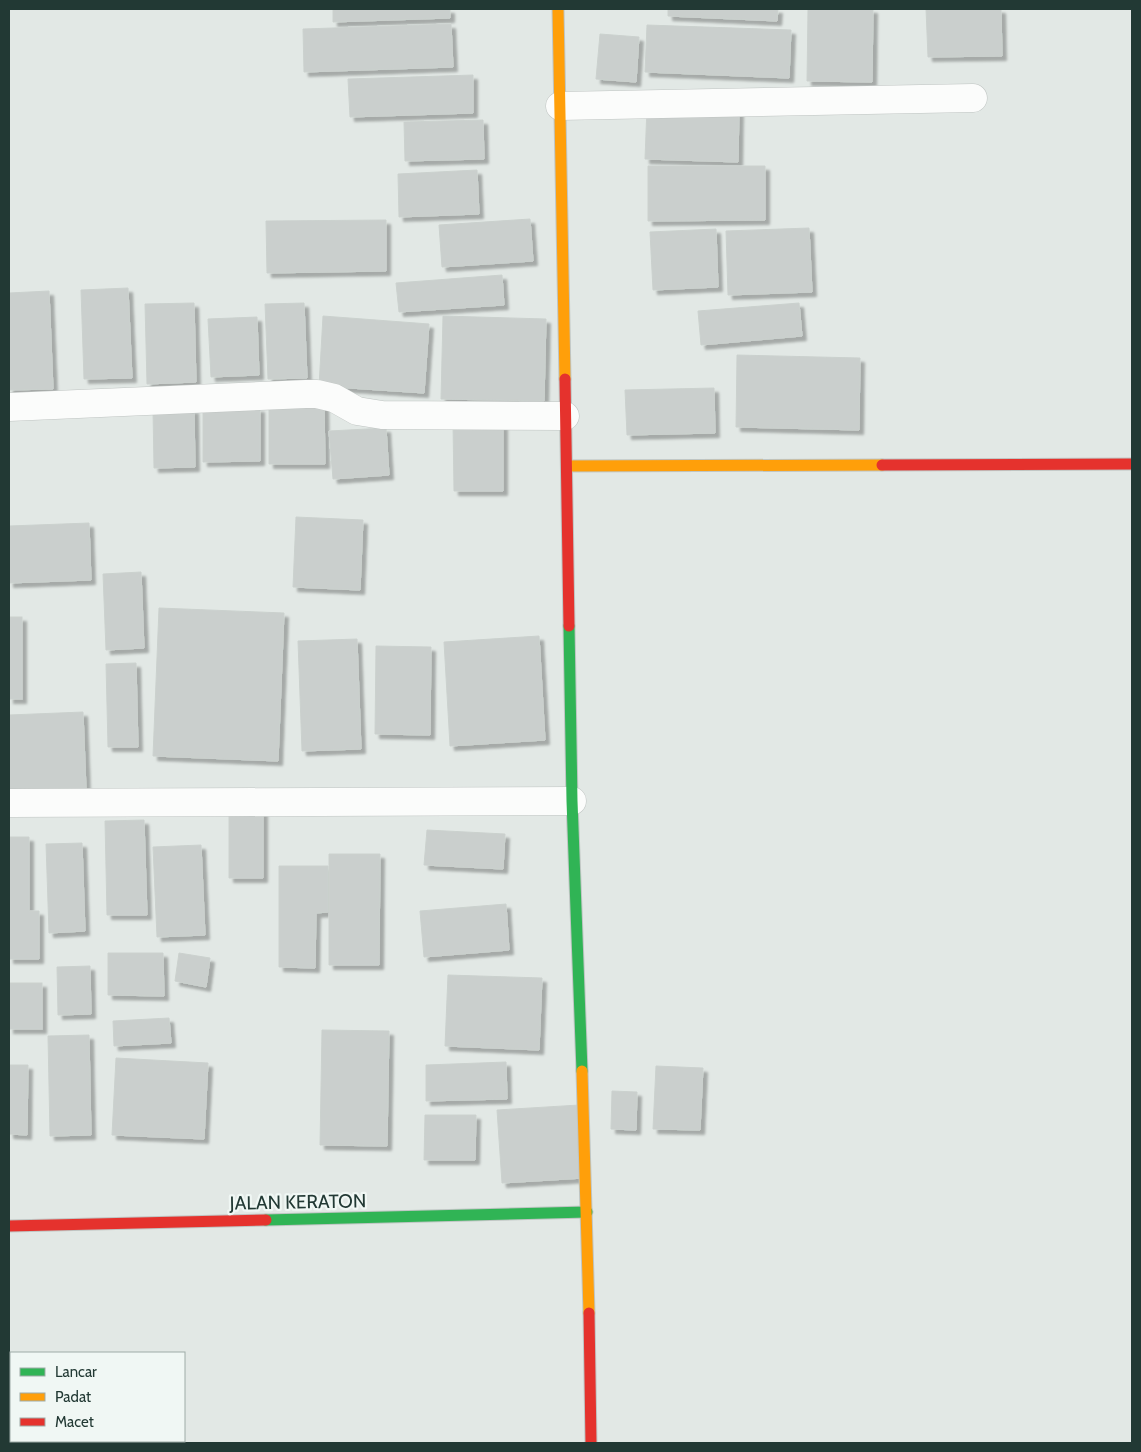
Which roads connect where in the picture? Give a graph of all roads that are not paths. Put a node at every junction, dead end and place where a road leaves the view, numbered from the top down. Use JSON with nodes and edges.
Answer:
{"nodes":[{"id":1,"x":558,"y":9,"type":"edge"},
{"id":2,"x":973,"y":98,"type":"dead end"},
{"id":3,"x":560,"y":106,"type":"junction"},
{"id":4,"x":9,"y":407,"type":"edge"},
{"id":5,"x":565,"y":416,"type":"junction"},
{"id":6,"x":1132,"y":464,"type":"edge"},
{"id":7,"x":567,"y":466,"type":"junction"},
{"id":8,"x":572,"y":801,"type":"junction"},
{"id":9,"x":9,"y":803,"type":"edge"},
{"id":10,"x":587,"y":1212,"type":"junction"},
{"id":11,"x":9,"y":1226,"type":"edge"},
{"id":12,"x":591,"y":1443,"type":"edge"}],
"edges":[{"from":1,"to":3,"type":"street"},
{"from":2,"to":3,"type":"street"},
{"from":3,"to":5,"type":"street"},
{"from":4,"to":5,"type":"street"},
{"from":5,"to":7,"type":"street"},
{"from":6,"to":7,"type":"street"},
{"from":7,"to":8,"type":"street"},
{"from":8,"to":9,"type":"street"},
{"from":8,"to":10,"type":"street"},
{"from":10,"to":11,"type":"street","name":"JALAN KERATON"},
{"from":10,"to":12,"type":"street"}]}
